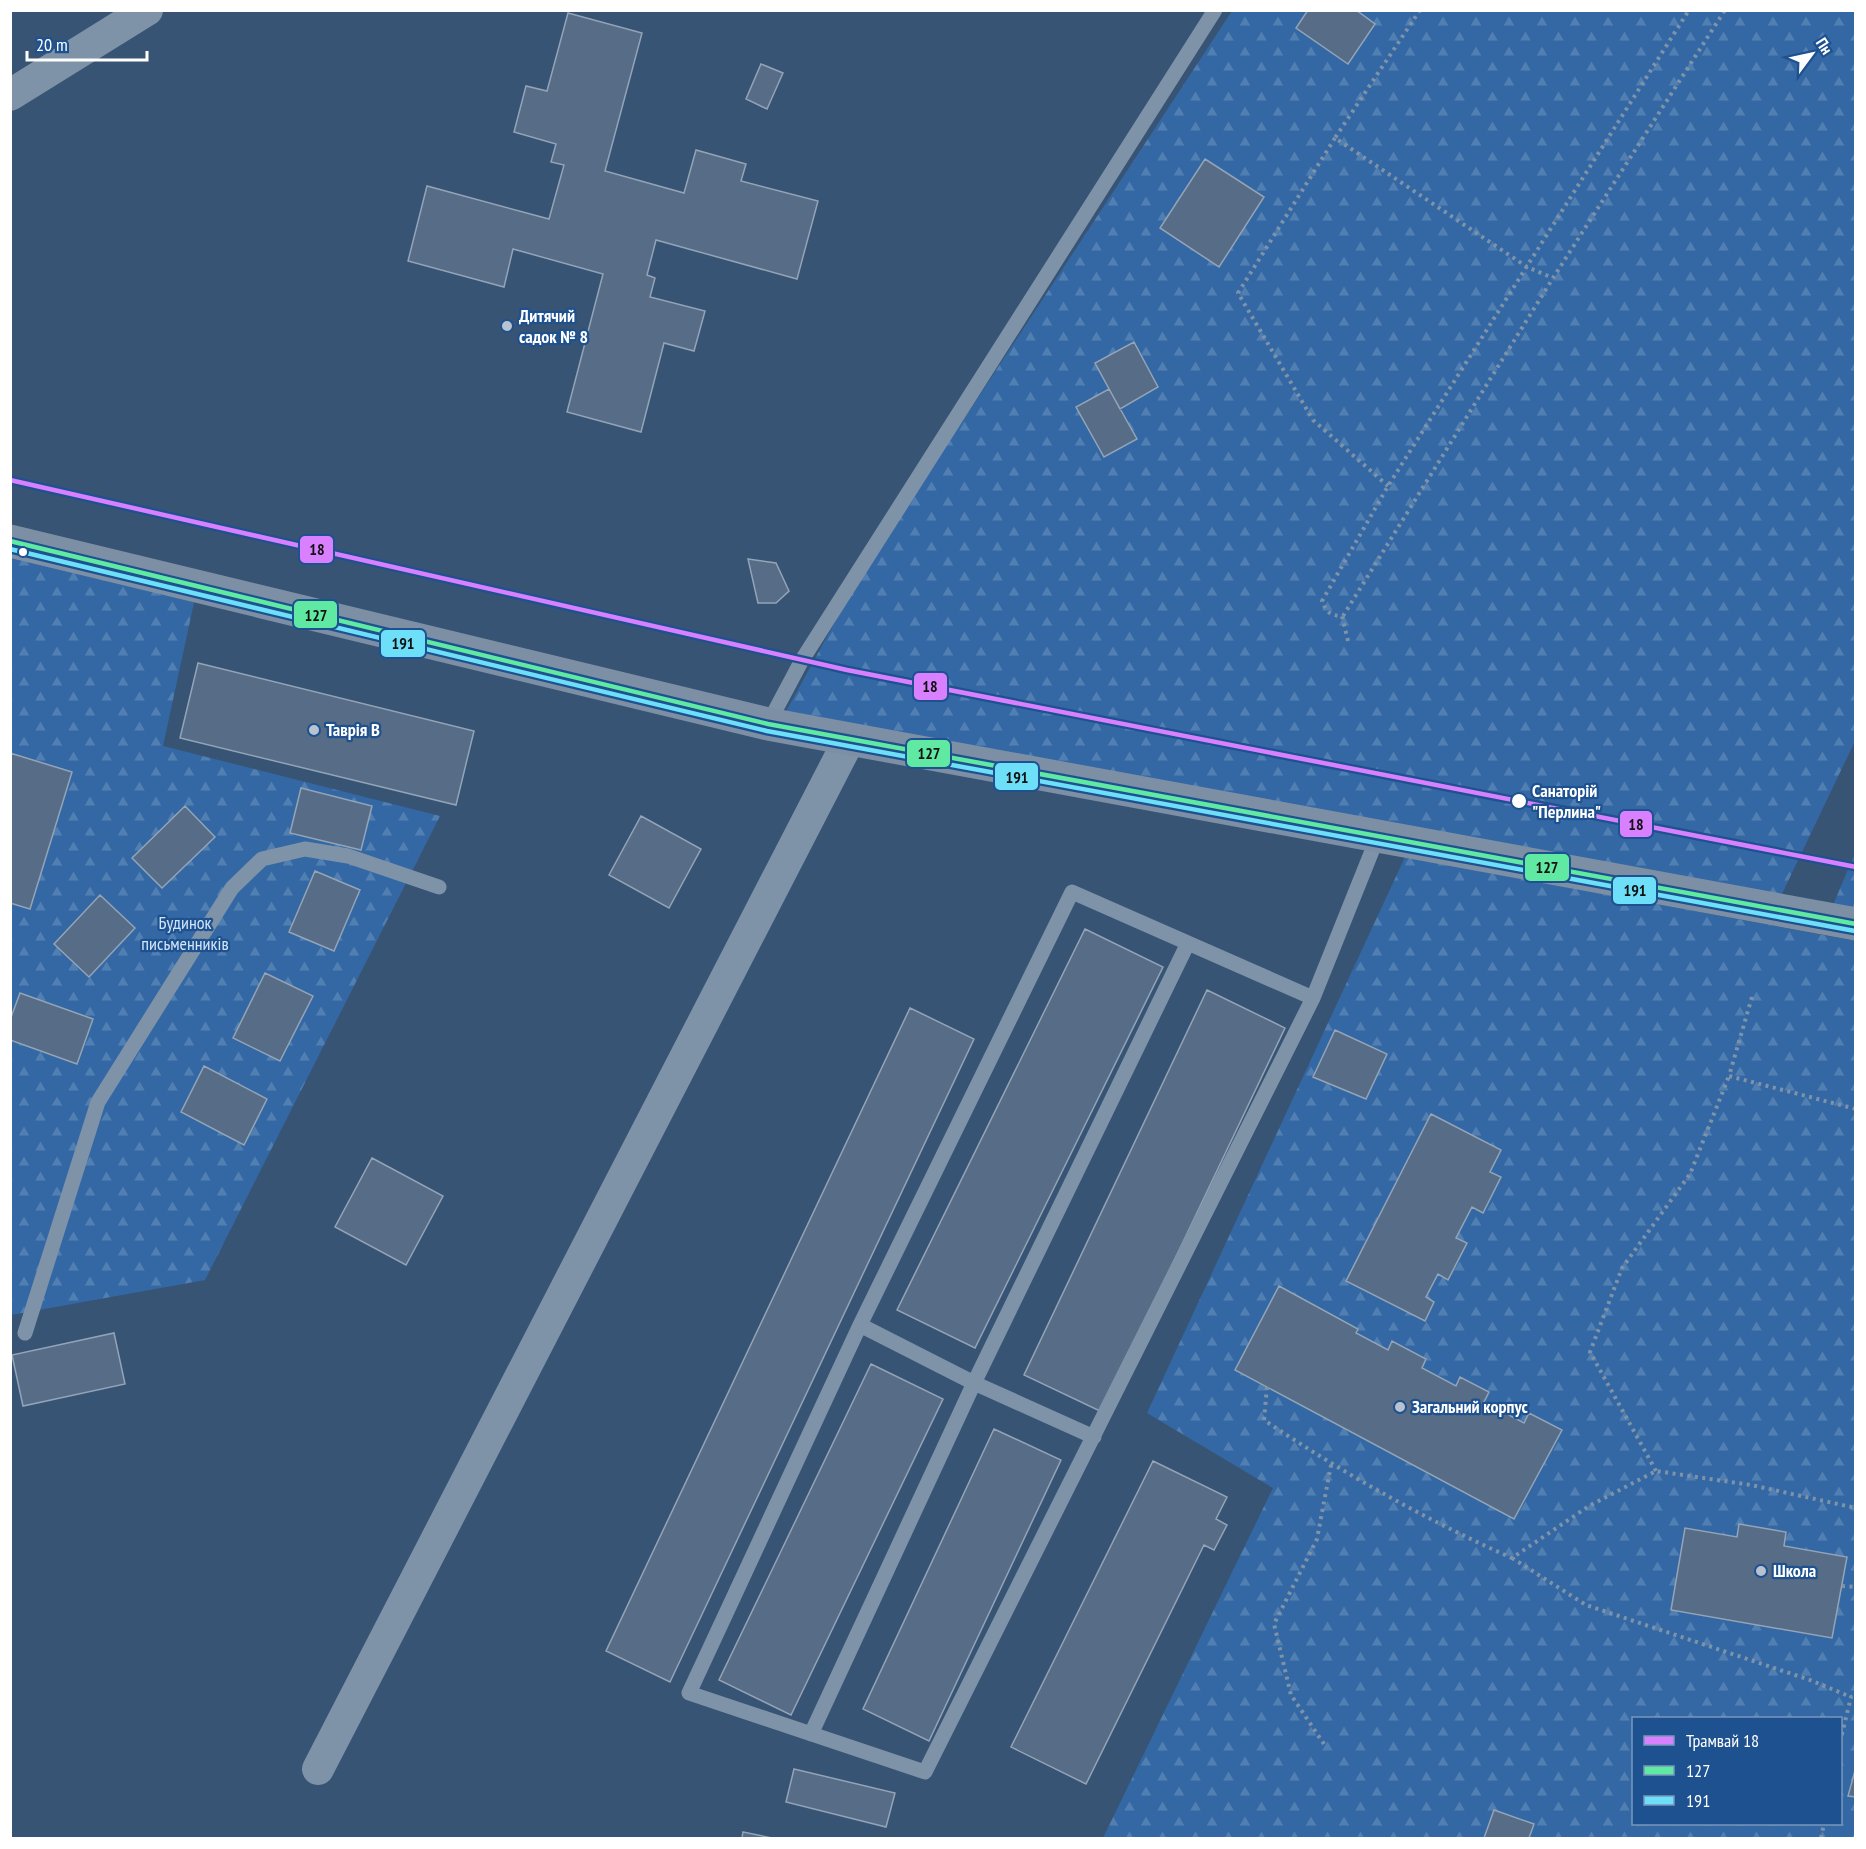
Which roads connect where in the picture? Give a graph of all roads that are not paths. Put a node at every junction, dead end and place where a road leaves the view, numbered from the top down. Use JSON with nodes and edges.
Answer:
{"nodes":[{"id":1,"x":147,"y":10,"type":"edge"},
{"id":2,"x":1215,"y":10,"type":"edge"},
{"id":3,"x":10,"y":95,"type":"edge"},
{"id":4,"x":10,"y":541,"type":"edge"},
{"id":5,"x":768,"y":724,"type":"junction"},
{"id":6,"x":849,"y":740,"type":"junction"},
{"id":7,"x":1378,"y":836,"type":"junction"},
{"id":8,"x":439,"y":887,"type":"dead end"},
{"id":9,"x":1856,"y":924,"type":"edge"},
{"id":10,"x":1187,"y":945,"type":"junction"},
{"id":11,"x":1313,"y":998,"type":"junction"},
{"id":12,"x":860,"y":1324,"type":"junction"},
{"id":13,"x":25,"y":1333,"type":"dead end"},
{"id":14,"x":974,"y":1383,"type":"junction"},
{"id":15,"x":1094,"y":1437,"type":"junction"},
{"id":16,"x":811,"y":1734,"type":"junction"},
{"id":17,"x":318,"y":1769,"type":"dead end"}],
"edges":[{"from":1,"to":3,"type":"street"},
{"from":2,"to":5,"type":"lane"},
{"from":4,"to":5,"type":"street"},
{"from":5,"to":6,"type":"street"},
{"from":6,"to":7,"type":"street"},
{"from":6,"to":17,"type":"street"},
{"from":7,"to":9,"type":"street"},
{"from":7,"to":11,"type":"lane"},
{"from":8,"to":13,"type":"lane"},
{"from":10,"to":11,"type":"lane"},
{"from":10,"to":12,"type":"lane"},
{"from":10,"to":14,"type":"lane"},
{"from":11,"to":15,"type":"lane"},
{"from":12,"to":14,"type":"lane"},
{"from":12,"to":16,"type":"lane"},
{"from":14,"to":15,"type":"lane"},
{"from":14,"to":16,"type":"lane"},
{"from":15,"to":16,"type":"lane"}]}
